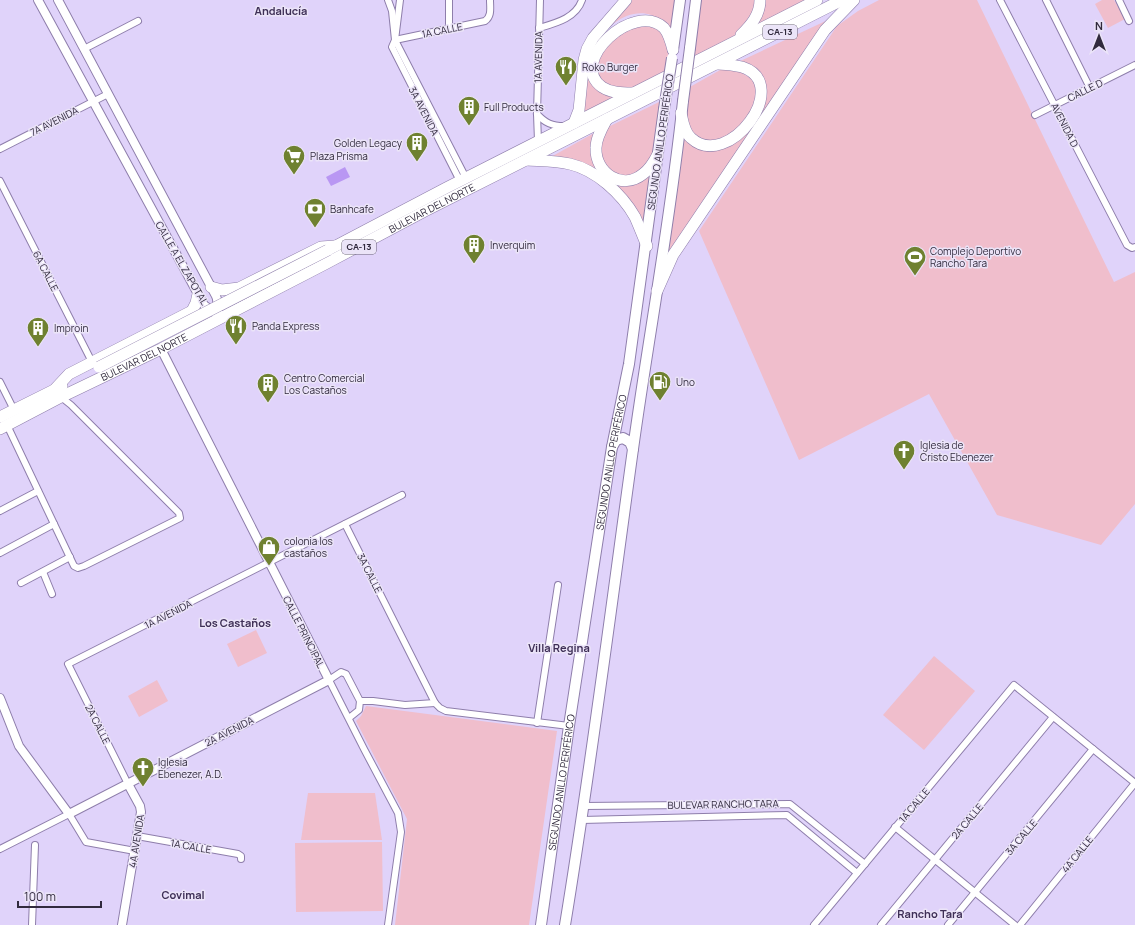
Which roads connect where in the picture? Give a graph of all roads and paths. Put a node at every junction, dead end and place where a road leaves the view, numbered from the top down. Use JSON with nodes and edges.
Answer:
{"nodes":[{"id":1,"x":38,"y":0,"type":"edge"},
{"id":2,"x":58,"y":0,"type":"edge"},
{"id":3,"x":388,"y":0,"type":"edge"},
{"id":4,"x":400,"y":0,"type":"edge"},
{"id":5,"x":449,"y":0,"type":"edge"},
{"id":6,"x":490,"y":0,"type":"edge"},
{"id":7,"x":540,"y":0,"type":"edge"},
{"id":8,"x":626,"y":0,"type":"edge"},
{"id":9,"x":680,"y":0,"type":"edge"},
{"id":10,"x":696,"y":0,"type":"edge"},
{"id":11,"x":760,"y":0,"type":"edge"},
{"id":12,"x":817,"y":0,"type":"edge"},
{"id":13,"x":842,"y":0,"type":"edge"},
{"id":14,"x":854,"y":0,"type":"edge"},
{"id":15,"x":1009,"y":0,"type":"edge"},
{"id":16,"x":1046,"y":0,"type":"edge"},
{"id":17,"x":1119,"y":0,"type":"edge"},
{"id":18,"x":1001,"y":2,"type":"edge"},
{"id":19,"x":581,"y":3,"type":"edge"},
{"id":20,"x":138,"y":21,"type":"dead end"},
{"id":21,"x":1129,"y":21,"type":"dead end"},
{"id":22,"x":539,"y":28,"type":"junction"},
{"id":23,"x":449,"y":29,"type":"junction"},
{"id":24,"x":395,"y":40,"type":"junction"},
{"id":25,"x":735,"y":41,"type":"junction"},
{"id":26,"x":84,"y":49,"type":"junction"},
{"id":27,"x":673,"y":54,"type":"junction"},
{"id":28,"x":717,"y":64,"type":"junction"},
{"id":29,"x":1135,"y":65,"type":"edge"},
{"id":30,"x":1090,"y":88,"type":"junction"},
{"id":31,"x":108,"y":94,"type":"junction"},
{"id":32,"x":633,"y":94,"type":"junction"},
{"id":33,"x":93,"y":102,"type":"junction"},
{"id":34,"x":1055,"y":105,"type":"junction"},
{"id":35,"x":681,"y":113,"type":"junction"},
{"id":36,"x":537,"y":114,"type":"junction"},
{"id":37,"x":1035,"y":115,"type":"dead end"},
{"id":38,"x":607,"y":119,"type":"junction"},
{"id":39,"x":572,"y":124,"type":"junction"},
{"id":40,"x":538,"y":142,"type":"junction"},
{"id":41,"x":0,"y":149,"type":"edge"},
{"id":42,"x":658,"y":154,"type":"junction"},
{"id":43,"x":525,"y":160,"type":"junction"},
{"id":44,"x":463,"y":180,"type":"junction"},
{"id":45,"x":0,"y":181,"type":"edge"},
{"id":46,"x":647,"y":246,"type":"junction"},
{"id":47,"x":333,"y":248,"type":"junction"},
{"id":48,"x":1133,"y":248,"type":"edge"},
{"id":49,"x":321,"y":266,"type":"junction"},
{"id":50,"x":211,"y":287,"type":"junction"},
{"id":51,"x":229,"y":290,"type":"junction"},
{"id":52,"x":657,"y":291,"type":"junction"},
{"id":53,"x":198,"y":294,"type":"junction"},
{"id":54,"x":234,"y":308,"type":"junction"},
{"id":55,"x":192,"y":311,"type":"junction"},
{"id":56,"x":218,"y":315,"type":"junction"},
{"id":57,"x":204,"y":321,"type":"junction"},
{"id":58,"x":161,"y":349,"type":"junction"},
{"id":59,"x":96,"y":364,"type":"junction"},
{"id":60,"x":0,"y":382,"type":"edge"},
{"id":61,"x":92,"y":382,"type":"junction"},
{"id":62,"x":58,"y":393,"type":"junction"},
{"id":63,"x":14,"y":410,"type":"junction"},
{"id":64,"x":2,"y":424,"type":"edge"},
{"id":65,"x":612,"y":446,"type":"junction"},
{"id":66,"x":633,"y":449,"type":"junction"},
{"id":67,"x":38,"y":491,"type":"junction"},
{"id":68,"x":402,"y":495,"type":"dead end"},
{"id":69,"x":0,"y":511,"type":"edge"},
{"id":70,"x":54,"y":524,"type":"junction"},
{"id":71,"x":345,"y":524,"type":"junction"},
{"id":72,"x":0,"y":553,"type":"edge"},
{"id":73,"x":70,"y":557,"type":"junction"},
{"id":74,"x":269,"y":563,"type":"junction"},
{"id":75,"x":43,"y":572,"type":"junction"},
{"id":76,"x":21,"y":583,"type":"dead end"},
{"id":77,"x":558,"y":585,"type":"dead end"},
{"id":78,"x":52,"y":594,"type":"dead end"},
{"id":79,"x":68,"y":664,"type":"joint"},
{"id":80,"x":329,"y":680,"type":"junction"},
{"id":81,"x":0,"y":698,"type":"edge"},
{"id":82,"x":360,"y":701,"type":"junction"},
{"id":83,"x":438,"y":706,"type":"junction"},
{"id":84,"x":1053,"y":717,"type":"junction"},
{"id":85,"x":349,"y":718,"type":"junction"},
{"id":86,"x":538,"y":723,"type":"junction"},
{"id":87,"x":569,"y":726,"type":"junction"},
{"id":88,"x":1093,"y":749,"type":"junction"},
{"id":89,"x":1135,"y":783,"type":"edge"},
{"id":90,"x":128,"y":784,"type":"junction"},
{"id":91,"x":770,"y":803,"type":"junction"},
{"id":92,"x":584,"y":806,"type":"junction"},
{"id":93,"x":69,"y":814,"type":"junction"},
{"id":94,"x":770,"y":815,"type":"junction"},
{"id":95,"x":582,"y":820,"type":"junction"},
{"id":96,"x":895,"y":827,"type":"junction"},
{"id":97,"x":137,"y":836,"type":"junction"},
{"id":98,"x":35,"y":845,"type":"dead end"},
{"id":99,"x":0,"y":850,"type":"edge"},
{"id":100,"x":135,"y":851,"type":"junction"},
{"id":101,"x":241,"y":859,"type":"dead end"},
{"id":102,"x":935,"y":859,"type":"junction"},
{"id":103,"x":865,"y":864,"type":"junction"},
{"id":104,"x":857,"y":873,"type":"junction"},
{"id":105,"x":975,"y":892,"type":"junction"},
{"id":106,"x":32,"y":925,"type":"edge"},
{"id":107,"x":122,"y":925,"type":"edge"},
{"id":108,"x":388,"y":925,"type":"edge"},
{"id":109,"x":541,"y":925,"type":"edge"},
{"id":110,"x":565,"y":925,"type":"edge"},
{"id":111,"x":814,"y":925,"type":"edge"},
{"id":112,"x":881,"y":925,"type":"edge"},
{"id":113,"x":948,"y":925,"type":"edge"},
{"id":114,"x":1015,"y":925,"type":"edge"},
{"id":115,"x":1020,"y":925,"type":"edge"}],
"edges":[{"from":1,"to":33,"type":"street","name":"CALLE A EL ZAPOTAL"},
{"from":2,"to":26,"type":"street","name":"CALLE A EL ZAPOTAL"},
{"from":3,"to":24,"type":"street"},
{"from":4,"to":24,"type":"street"},
{"from":5,"to":23,"type":"street"},
{"from":6,"to":23,"type":"street","name":"1A CALLE"},
{"from":7,"to":22,"type":"street","name":"1A AVENIDA"},
{"from":8,"to":39,"type":"highway"},
{"from":9,"to":27,"type":"main road","name":"SEGUNDO ANILLO PERIFÉRICO"},
{"from":10,"to":35,"type":"main road","name":"SEGUNDO ANILLO PERIFÉRICO","bridge":true},
{"from":11,"to":25,"type":"highway"},
{"from":12,"to":25,"type":"highway","name":"BULEVAR DEL NORTE","number":"CA-13"},
{"from":13,"to":28,"type":"highway","name":"BULEVAR DEL NORTE","number":"CA-13"},
{"from":14,"to":52,"type":"highway"},
{"from":15,"to":18,"type":"street"},
{"from":16,"to":30,"type":"street"},
{"from":17,"to":21,"type":"street"},
{"from":18,"to":34,"type":"street","name":"AVENIDA D"},
{"from":19,"to":22,"type":"street"},
{"from":20,"to":26,"type":"street"},
{"from":22,"to":36,"type":"street","name":"1A AVENIDA"},
{"from":23,"to":24,"type":"street","name":"1A CALLE"},
{"from":24,"to":44,"type":"street","name":"3A AVENIDA"},
{"from":25,"to":32,"type":"highway","name":"BULEVAR DEL NORTE","number":"CA-13"},
{"from":26,"to":31,"type":"street","name":"CALLE A EL ZAPOTAL"},
{"from":27,"to":32,"type":"highway"},
{"from":27,"to":42,"type":"main road","name":"SEGUNDO ANILLO PERIFÉRICO","bridge":true},
{"from":28,"to":35,"type":"highway"},
{"from":28,"to":38,"type":"highway","name":"BULEVAR DEL NORTE","number":"CA-13"},
{"from":29,"to":30,"type":"street","name":"CALLE D"},
{"from":30,"to":34,"type":"street","name":"CALLE D"},
{"from":31,"to":33,"type":"street","name":"7A AVENIDA"},
{"from":31,"to":50,"type":"street","name":"CALLE A EL ZAPOTAL"},
{"from":32,"to":39,"type":"highway","name":"BULEVAR DEL NORTE","number":"CA-13"},
{"from":33,"to":41,"type":"street","name":"7A AVENIDA"},
{"from":33,"to":53,"type":"street","name":"CALLE A EL ZAPOTAL"},
{"from":34,"to":37,"type":"street","name":"CALLE D"},
{"from":34,"to":48,"type":"street","name":"AVENIDA D"},
{"from":35,"to":52,"type":"main road","name":"SEGUNDO ANILLO PERIFÉRICO"},
{"from":36,"to":39,"type":"street"},
{"from":36,"to":40,"type":"street","name":"1A AVENIDA"},
{"from":38,"to":42,"type":"highway"},
{"from":38,"to":43,"type":"highway","name":"BULEVAR DEL NORTE","number":"CA-13"},
{"from":39,"to":40,"type":"highway","name":"BULEVAR DEL NORTE","number":"CA-13"},
{"from":40,"to":44,"type":"highway","name":"BULEVAR DEL NORTE","number":"CA-13"},
{"from":42,"to":46,"type":"main road","name":"SEGUNDO ANILLO PERIFÉRICO"},
{"from":43,"to":46,"type":"highway"},
{"from":43,"to":49,"type":"highway","name":"BULEVAR DEL NORTE","number":"CA-13"},
{"from":44,"to":47,"type":"highway","name":"BULEVAR DEL NORTE","number":"CA-13"},
{"from":45,"to":59,"type":"street","name":"6A CALLE"},
{"from":46,"to":65,"type":"main road","name":"SEGUNDO ANILLO PERIFÉRICO"},
{"from":47,"to":51,"type":"highway"},
{"from":47,"to":59,"type":"highway","name":"BULEVAR DEL NORTE","number":"CA-13","bridge":true},
{"from":49,"to":54,"type":"highway"},
{"from":49,"to":58,"type":"highway","name":"BULEVAR DEL NORTE","number":"CA-13"},
{"from":50,"to":51,"type":"highway"},
{"from":50,"to":56,"type":"street","name":"CALLE A EL ZAPOTAL"},
{"from":51,"to":54,"type":"highway"},
{"from":52,"to":66,"type":"main road","name":"SEGUNDO ANILLO PERIFÉRICO"},
{"from":53,"to":55,"type":"highway"},
{"from":53,"to":56,"type":"street","name":"CALLE A EL ZAPOTAL"},
{"from":54,"to":56,"type":"highway"},
{"from":55,"to":57,"type":"highway"},
{"from":55,"to":59,"type":"highway"},
{"from":56,"to":57,"type":"highway"},
{"from":57,"to":61,"type":"highway"},
{"from":58,"to":61,"type":"highway","name":"BULEVAR DEL NORTE","number":"CA-13"},
{"from":58,"to":74,"type":"street","name":"CALLE PRINCIPAL"},
{"from":59,"to":62,"type":"highway","name":"BULEVAR DEL NORTE","number":"CA-13"},
{"from":60,"to":63,"type":"street"},
{"from":61,"to":62,"type":"highway","name":"BULEVAR DEL NORTE","number":"CA-13"},
{"from":62,"to":63,"type":"highway","name":"BULEVAR DEL NORTE","number":"CA-13"},
{"from":62,"to":64,"type":"highway","name":"BULEVAR DEL NORTE","number":"CA-13"},
{"from":62,"to":73,"type":"street"},
{"from":63,"to":64,"type":"highway","name":"BULEVAR DEL NORTE","number":"CA-13"},
{"from":64,"to":67,"type":"street"},
{"from":65,"to":66,"type":"main road"},
{"from":65,"to":87,"type":"main road","name":"SEGUNDO ANILLO PERIFÉRICO"},
{"from":66,"to":92,"type":"main road","name":"SEGUNDO ANILLO PERIFÉRICO"},
{"from":67,"to":69,"type":"street"},
{"from":67,"to":70,"type":"street"},
{"from":68,"to":71,"type":"street","name":"1A AVENIDA"},
{"from":70,"to":72,"type":"street"},
{"from":70,"to":73,"type":"street"},
{"from":71,"to":74,"type":"street","name":"1A AVENIDA"},
{"from":71,"to":83,"type":"street","name":"3A CALLE"},
{"from":73,"to":75,"type":"street"},
{"from":74,"to":79,"type":"street","name":"1A AVENIDA"},
{"from":74,"to":80,"type":"street","name":"CALLE PRINCIPAL"},
{"from":75,"to":76,"type":"street"},
{"from":75,"to":78,"type":"street"},
{"from":77,"to":86,"type":"street"},
{"from":79,"to":90,"type":"street","name":"2A CALLE"},
{"from":80,"to":82,"type":"street","name":"2A AVENIDA"},
{"from":80,"to":85,"type":"street","name":"CALLE PRINCIPAL"},
{"from":80,"to":90,"type":"street","name":"2A AVENIDA"},
{"from":81,"to":93,"type":"street"},
{"from":82,"to":83,"type":"street"},
{"from":82,"to":85,"type":"street"},
{"from":83,"to":86,"type":"street"},
{"from":84,"to":88,"type":"street"},
{"from":84,"to":96,"type":"street","name":"1A CALLE"},
{"from":84,"to":102,"type":"street","name":"2A CALLE"},
{"from":85,"to":108,"type":"street","name":"CALLE PRINCIPAL"},
{"from":86,"to":87,"type":"street"},
{"from":87,"to":109,"type":"main road","name":"SEGUNDO ANILLO PERIFÉRICO"},
{"from":88,"to":89,"type":"street"},
{"from":88,"to":105,"type":"street","name":"3A CALLE"},
{"from":89,"to":115,"type":"street","name":"4A CALLE"},
{"from":90,"to":93,"type":"street","name":"2A AVENIDA"},
{"from":90,"to":97,"type":"street","name":"4A AVENIDA"},
{"from":91,"to":92,"type":"street","name":"BULEVAR RANCHO TARA"},
{"from":91,"to":94,"type":"street"},
{"from":91,"to":103,"type":"street","name":"BULEVAR RANCHO TARA"},
{"from":92,"to":95,"type":"main road","name":"SEGUNDO ANILLO PERIFÉRICO"},
{"from":93,"to":99,"type":"street","name":"2A AVENIDA"},
{"from":93,"to":100,"type":"street"},
{"from":94,"to":95,"type":"street","name":"BULEVAR RANCHO TARA"},
{"from":94,"to":104,"type":"street","name":"BULEVAR RANCHO TARA"},
{"from":95,"to":110,"type":"main road","name":"SEGUNDO ANILLO PERIFÉRICO"},
{"from":96,"to":102,"type":"street"},
{"from":96,"to":103,"type":"street","name":"1A CALLE"},
{"from":97,"to":100,"type":"street","name":"4A AVENIDA"},
{"from":97,"to":101,"type":"street","name":"1A CALLE"},
{"from":98,"to":106,"type":"street"},
{"from":100,"to":107,"type":"street","name":"4A AVENIDA"},
{"from":102,"to":105,"type":"street"},
{"from":102,"to":112,"type":"street","name":"2A CALLE"},
{"from":103,"to":104,"type":"street","name":"1A CALLE"},
{"from":104,"to":111,"type":"street","name":"1A CALLE"},
{"from":105,"to":113,"type":"street","name":"3A CALLE"},
{"from":105,"to":114,"type":"street"}]}
